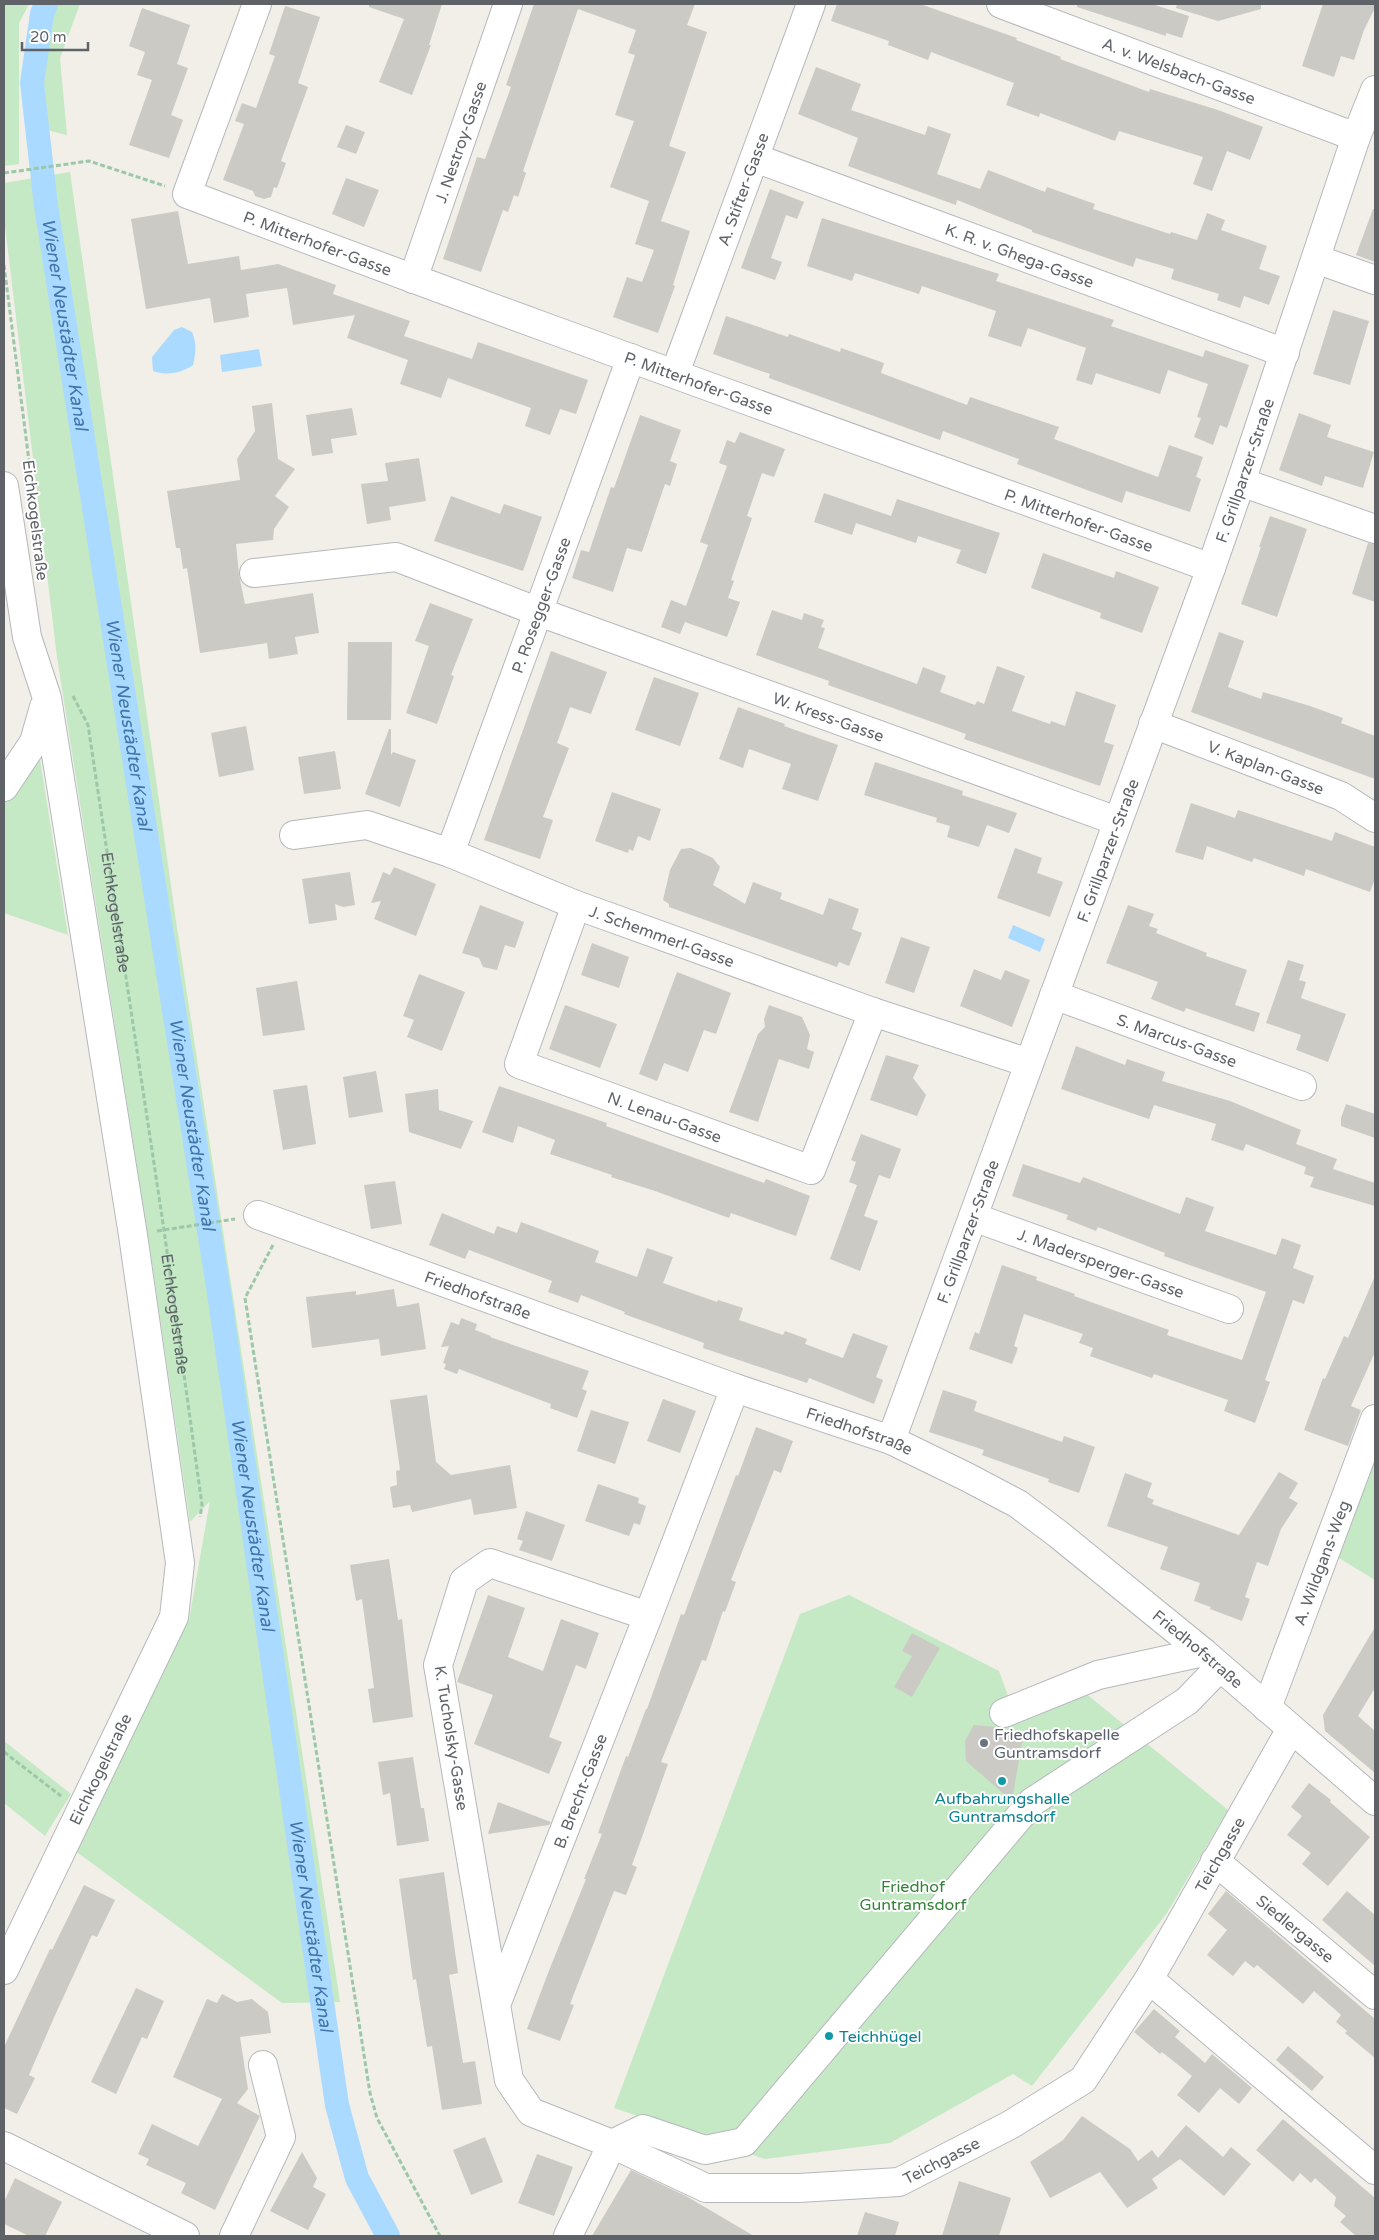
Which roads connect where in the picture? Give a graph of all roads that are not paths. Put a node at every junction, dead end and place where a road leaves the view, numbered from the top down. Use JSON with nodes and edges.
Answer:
{"nodes":[{"id":1,"x":257,"y":4,"type":"edge"},
{"id":2,"x":508,"y":4,"type":"edge"},
{"id":3,"x":810,"y":4,"type":"edge"},
{"id":4,"x":1002,"y":4,"type":"edge"},
{"id":5,"x":1375,"y":90,"type":"edge"},
{"id":6,"x":1356,"y":137,"type":"junction"},
{"id":7,"x":755,"y":158,"type":"junction"},
{"id":8,"x":1316,"y":259,"type":"junction"},
{"id":9,"x":413,"y":279,"type":"junction"},
{"id":10,"x":1375,"y":280,"type":"edge"},
{"id":11,"x":1285,"y":353,"type":"junction"},
{"id":12,"x":631,"y":358,"type":"junction"},
{"id":13,"x":675,"y":373,"type":"junction"},
{"id":14,"x":1241,"y":482,"type":"junction"},
{"id":15,"x":4,"y":486,"type":"edge"},
{"id":16,"x":1375,"y":529,"type":"edge"},
{"id":17,"x":1211,"y":568,"type":"junction"},
{"id":18,"x":254,"y":573,"type":"dead end"},
{"id":19,"x":539,"y":612,"type":"junction"},
{"id":20,"x":15,"y":634,"type":"edge"},
{"id":21,"x":59,"y":695,"type":"junction"},
{"id":22,"x":1153,"y":724,"type":"junction"},
{"id":23,"x":4,"y":787,"type":"edge"},
{"id":24,"x":1375,"y":818,"type":"edge"},
{"id":25,"x":1117,"y":821,"type":"junction"},
{"id":26,"x":294,"y":835,"type":"dead end"},
{"id":27,"x":450,"y":853,"type":"junction"},
{"id":28,"x":576,"y":905,"type":"junction"},
{"id":29,"x":1054,"y":995,"type":"junction"},
{"id":30,"x":873,"y":1012,"type":"junction"},
{"id":31,"x":1029,"y":1063,"type":"junction"},
{"id":32,"x":1302,"y":1086,"type":"dead end"},
{"id":33,"x":246,"y":1217,"type":"road end"},
{"id":34,"x":972,"y":1217,"type":"junction"},
{"id":35,"x":1230,"y":1309,"type":"dead end"},
{"id":36,"x":735,"y":1388,"type":"junction"},
{"id":37,"x":1375,"y":1418,"type":"edge"},
{"id":38,"x":891,"y":1440,"type":"junction"},
{"id":39,"x":648,"y":1616,"type":"junction"},
{"id":40,"x":1211,"y":1659,"type":"junction"},
{"id":41,"x":1267,"y":1708,"type":"junction"},
{"id":42,"x":1004,"y":1713,"type":"dead end"},
{"id":43,"x":1291,"y":1729,"type":"junction"},
{"id":44,"x":1375,"y":1801,"type":"edge"},
{"id":45,"x":1215,"y":1861,"type":"junction"},
{"id":46,"x":4,"y":1970,"type":"edge"},
{"id":47,"x":1150,"y":1979,"type":"junction"},
{"id":48,"x":1375,"y":1995,"type":"edge"},
{"id":49,"x":496,"y":2005,"type":"junction"},
{"id":50,"x":263,"y":2065,"type":"dead end"},
{"id":51,"x":612,"y":2144,"type":"junction"},
{"id":52,"x":4,"y":2146,"type":"edge"},
{"id":53,"x":1375,"y":2170,"type":"edge"},
{"id":54,"x":185,"y":2236,"type":"edge"},
{"id":55,"x":234,"y":2236,"type":"edge"},
{"id":56,"x":568,"y":2236,"type":"edge"}],
"edges":[{"from":1,"to":9,"type":"street","name":"P. Mitterhofer-Gasse"},
{"from":2,"to":9,"type":"street","name":"J. Nestroy-Gasse"},
{"from":3,"to":7,"type":"street","name":"A. Stifter-Gasse"},
{"from":4,"to":6,"type":"street","name":"A. v. Welsbach-Gasse"},
{"from":5,"to":6,"type":"street","name":"F. Grillparzer-Straße"},
{"from":6,"to":8,"type":"street","name":"F. Grillparzer-Straße"},
{"from":7,"to":11,"type":"street","name":"K. R. v. Ghega-Gasse"},
{"from":7,"to":13,"type":"street","name":"A. Stifter-Gasse"},
{"from":8,"to":10,"type":"street"},
{"from":8,"to":11,"type":"street","name":"F. Grillparzer-Straße"},
{"from":9,"to":12,"type":"street","name":"P. Mitterhofer-Gasse"},
{"from":11,"to":14,"type":"street","name":"F. Grillparzer-Straße"},
{"from":12,"to":13,"type":"street","name":"P. Mitterhofer-Gasse"},
{"from":12,"to":19,"type":"street","name":"P. Rosegger-Gasse"},
{"from":13,"to":17,"type":"street","name":"P. Mitterhofer-Gasse"},
{"from":14,"to":16,"type":"street"},
{"from":14,"to":17,"type":"street","name":"F. Grillparzer-Straße"},
{"from":15,"to":20,"type":"street","name":"Eichkogelstraße"},
{"from":17,"to":22,"type":"street","name":"F. Grillparzer-Straße"},
{"from":18,"to":19,"type":"street","name":"W. Kress-Gasse"},
{"from":19,"to":25,"type":"street","name":"W. Kress-Gasse"},
{"from":19,"to":27,"type":"street","name":"P. Rosegger-Gasse"},
{"from":20,"to":21,"type":"street","name":"Eichkogelstraße"},
{"from":21,"to":23,"type":"street"},
{"from":21,"to":46,"type":"street","name":"Eichkogelstraße"},
{"from":22,"to":24,"type":"street","name":"V. Kaplan-Gasse"},
{"from":22,"to":25,"type":"street","name":"F. Grillparzer-Straße"},
{"from":25,"to":29,"type":"street","name":"F. Grillparzer-Straße"},
{"from":26,"to":27,"type":"street","name":"J. Schemmerl-Gasse"},
{"from":27,"to":28,"type":"street","name":"J. Schemmerl-Gasse"},
{"from":28,"to":30,"type":"street","name":"J. Schemmerl-Gasse"},
{"from":28,"to":30,"type":"street","name":"N. Lenau-Gasse"},
{"from":29,"to":31,"type":"street","name":"F. Grillparzer-Straße"},
{"from":29,"to":32,"type":"street","name":"S. Marcus-Gasse"},
{"from":30,"to":31,"type":"street","name":"J. Schemmerl-Gasse"},
{"from":31,"to":34,"type":"street","name":"F. Grillparzer-Straße"},
{"from":33,"to":36,"type":"street","name":"Friedhofstraße"},
{"from":34,"to":35,"type":"street","name":"J. Madersperger-Gasse"},
{"from":34,"to":38,"type":"street","name":"F. Grillparzer-Straße"},
{"from":36,"to":38,"type":"street","name":"Friedhofstraße"},
{"from":36,"to":39,"type":"street","name":"B. Brecht-Gasse"},
{"from":37,"to":41,"type":"street","name":"A. Wildgans-Weg"},
{"from":38,"to":40,"type":"street","name":"Friedhofstraße"},
{"from":39,"to":49,"type":"street","name":"B. Brecht-Gasse"},
{"from":39,"to":49,"type":"street","name":"K. Tucholsky-Gasse"},
{"from":40,"to":41,"type":"street","name":"Friedhofstraße"},
{"from":40,"to":42,"type":"street"},
{"from":40,"to":51,"type":"street"},
{"from":41,"to":43,"type":"street","name":"Friedhofstraße"},
{"from":43,"to":44,"type":"street","name":"Friedhofstraße"},
{"from":43,"to":45,"type":"street","name":"Teichgasse"},
{"from":45,"to":47,"type":"street","name":"Teichgasse"},
{"from":45,"to":48,"type":"street","name":"Siedlergasse"},
{"from":47,"to":51,"type":"street","name":"Teichgasse"},
{"from":47,"to":53,"type":"street"},
{"from":49,"to":51,"type":"street"},
{"from":50,"to":55,"type":"street"},
{"from":51,"to":56,"type":"street"},
{"from":52,"to":54,"type":"street"}]}
